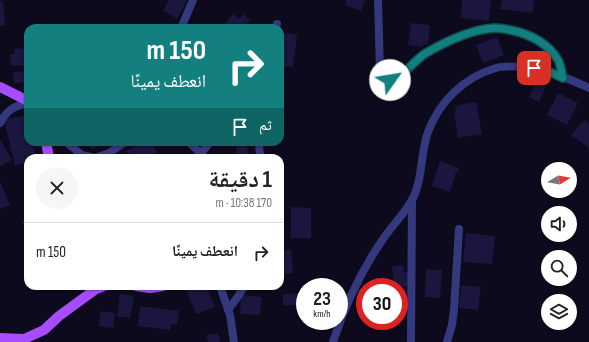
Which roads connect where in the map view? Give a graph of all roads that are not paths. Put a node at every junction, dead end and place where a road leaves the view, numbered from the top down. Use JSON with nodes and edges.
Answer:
{"nodes":[{"id":1,"x":193,"y":0,"type":"edge"},
{"id":2,"x":378,"y":0,"type":"edge"},
{"id":3,"x":183,"y":24,"type":"edge"},
{"id":4,"x":563,"y":78,"type":"junction"},
{"id":5,"x":0,"y":87,"type":"edge"},
{"id":6,"x":589,"y":88,"type":"edge"},
{"id":7,"x":24,"y":100,"type":"edge"},
{"id":8,"x":24,"y":103,"type":"edge"},
{"id":9,"x":0,"y":123,"type":"edge"},
{"id":10,"x":71,"y":146,"type":"edge"},
{"id":11,"x":119,"y":146,"type":"edge"},
{"id":12,"x":192,"y":146,"type":"edge"},
{"id":13,"x":81,"y":154,"type":"edge"},
{"id":14,"x":106,"y":154,"type":"edge"},
{"id":15,"x":200,"y":154,"type":"edge"},
{"id":16,"x":412,"y":200,"type":"junction"},
{"id":17,"x":459,"y":229,"type":"dead end"},
{"id":18,"x":95,"y":290,"type":"edge"},
{"id":19,"x":221,"y":290,"type":"edge"},
{"id":20,"x":241,"y":290,"type":"edge"},
{"id":21,"x":228,"y":310,"type":"junction"},
{"id":22,"x":0,"y":338,"type":"edge"},
{"id":23,"x":234,"y":342,"type":"edge"},
{"id":24,"x":333,"y":342,"type":"edge"},
{"id":25,"x":411,"y":342,"type":"edge"},
{"id":26,"x":447,"y":342,"type":"edge"}],
"edges":[{"from":1,"to":3,"type":"street"},
{"from":2,"to":4,"type":"street"},
{"from":4,"to":6,"type":"street"},
{"from":4,"to":16,"type":"street"},
{"from":5,"to":7,"type":"main road"},
{"from":8,"to":9,"type":"street"},
{"from":10,"to":13,"type":"street"},
{"from":11,"to":14,"type":"street"},
{"from":12,"to":15,"type":"street"},
{"from":16,"to":24,"type":"street"},
{"from":16,"to":25,"type":"street"},
{"from":17,"to":26,"type":"street"},
{"from":18,"to":22,"type":"main road"},
{"from":19,"to":21,"type":"street"},
{"from":20,"to":21,"type":"street"},
{"from":21,"to":23,"type":"street"}]}
